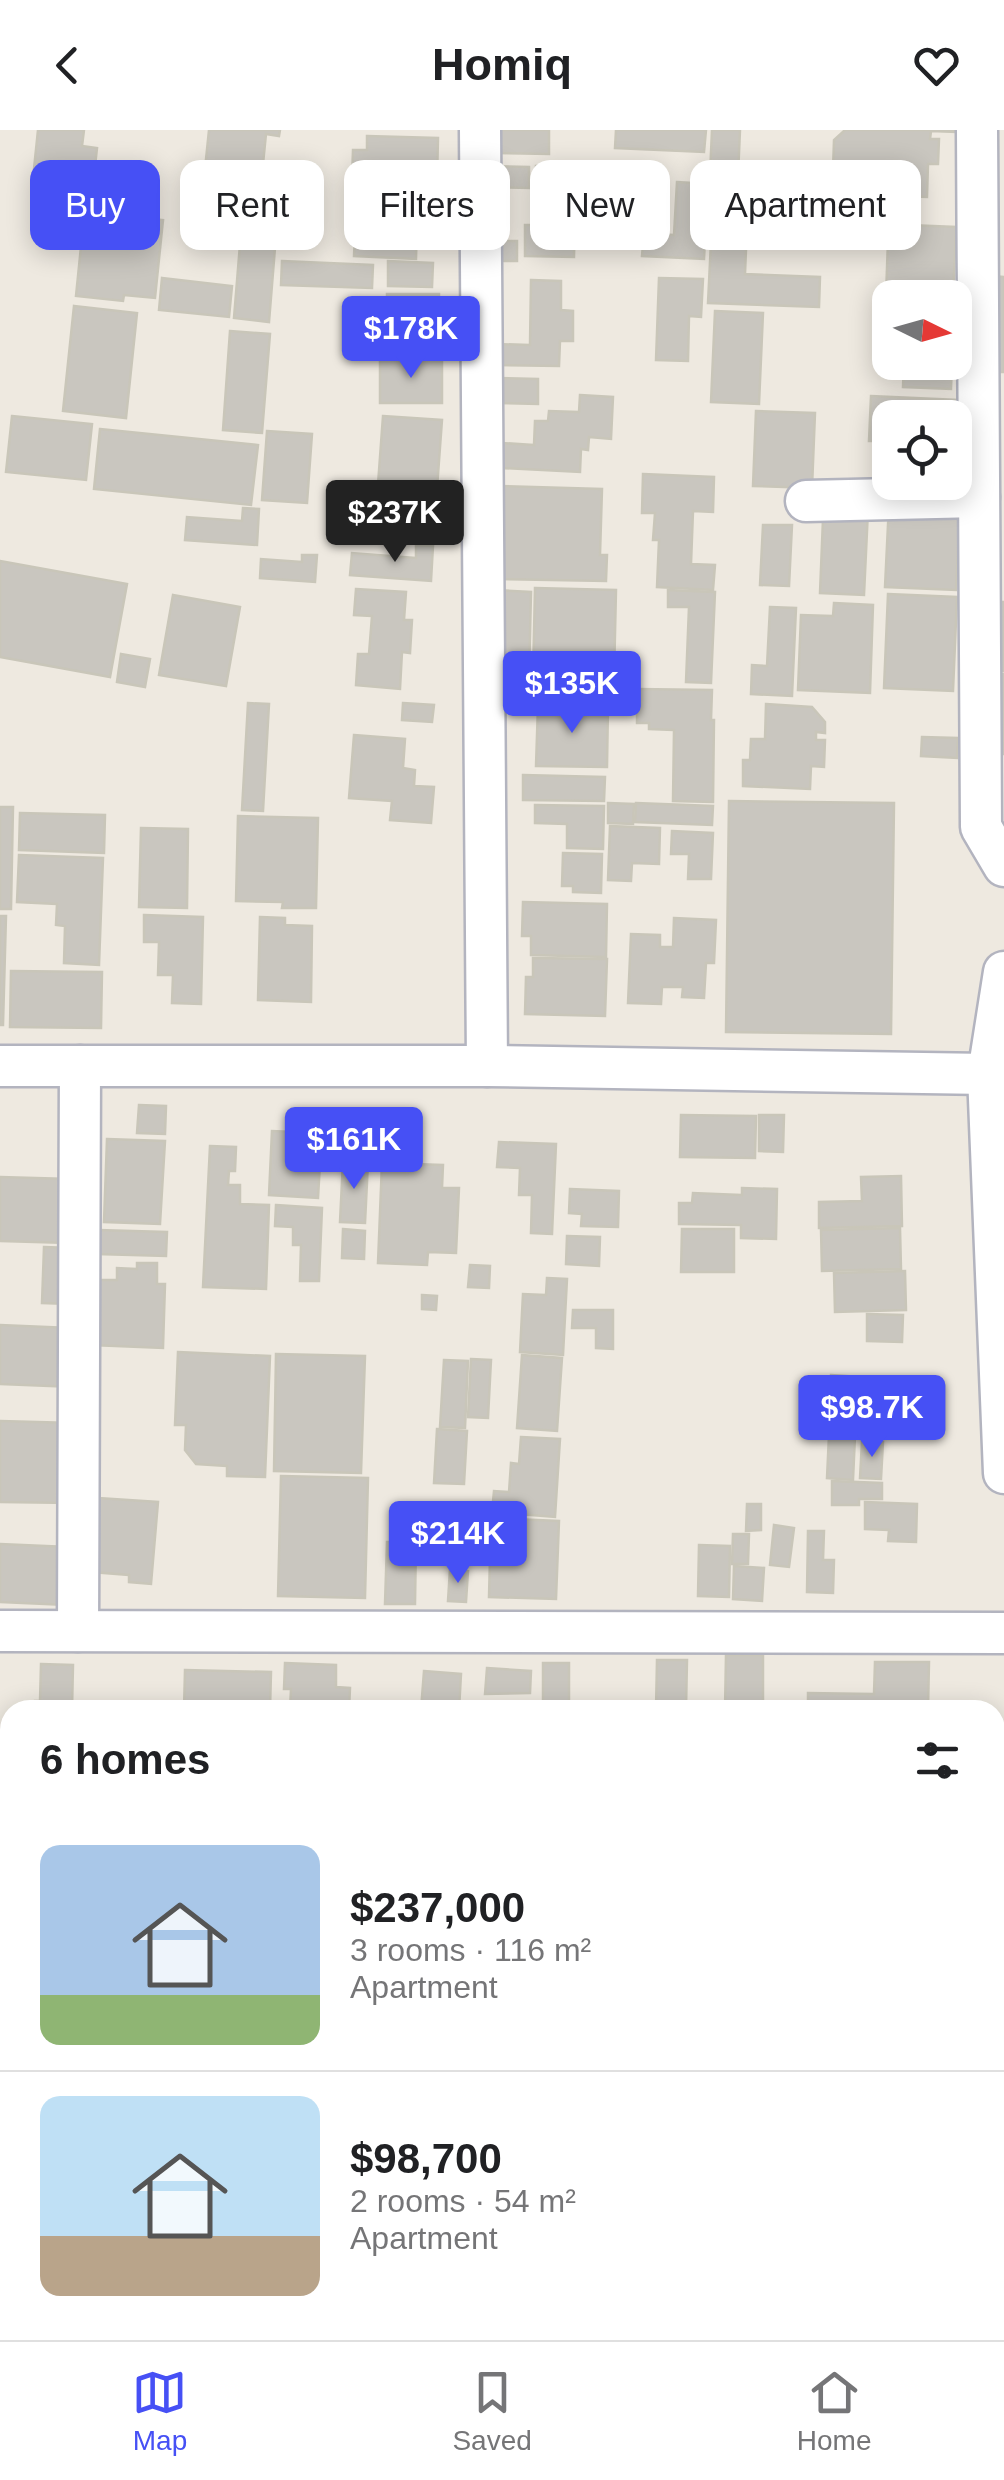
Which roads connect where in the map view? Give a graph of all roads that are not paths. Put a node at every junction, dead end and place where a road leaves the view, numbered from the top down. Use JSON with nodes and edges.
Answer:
{"nodes":[{"id":1,"x":480,"y":130,"type":"edge"},
{"id":2,"x":976,"y":130,"type":"edge"},
{"id":3,"x":979,"y":498,"type":"junction"},
{"id":4,"x":806,"y":501,"type":"dead end"},
{"id":5,"x":1004,"y":866,"type":"edge"},
{"id":6,"x":1004,"y":972,"type":"edge"},
{"id":7,"x":0,"y":1066,"type":"edge"},
{"id":8,"x":80,"y":1066,"type":"junction"},
{"id":9,"x":487,"y":1066,"type":"junction"},
{"id":10,"x":988,"y":1074,"type":"junction"},
{"id":11,"x":1004,"y":1473,"type":"edge"},
{"id":12,"x":0,"y":1631,"type":"edge"},
{"id":13,"x":78,"y":1631,"type":"junction"},
{"id":14,"x":1004,"y":1633,"type":"edge"}],
"edges":[{"from":1,"to":9,"type":"street"},
{"from":2,"to":3,"type":"street"},
{"from":3,"to":4,"type":"street"},
{"from":3,"to":5,"type":"street"},
{"from":6,"to":10,"type":"street"},
{"from":7,"to":8,"type":"street"},
{"from":8,"to":9,"type":"street"},
{"from":8,"to":13,"type":"street"},
{"from":9,"to":10,"type":"street"},
{"from":10,"to":11,"type":"street"},
{"from":12,"to":13,"type":"street"},
{"from":13,"to":14,"type":"street"}]}
